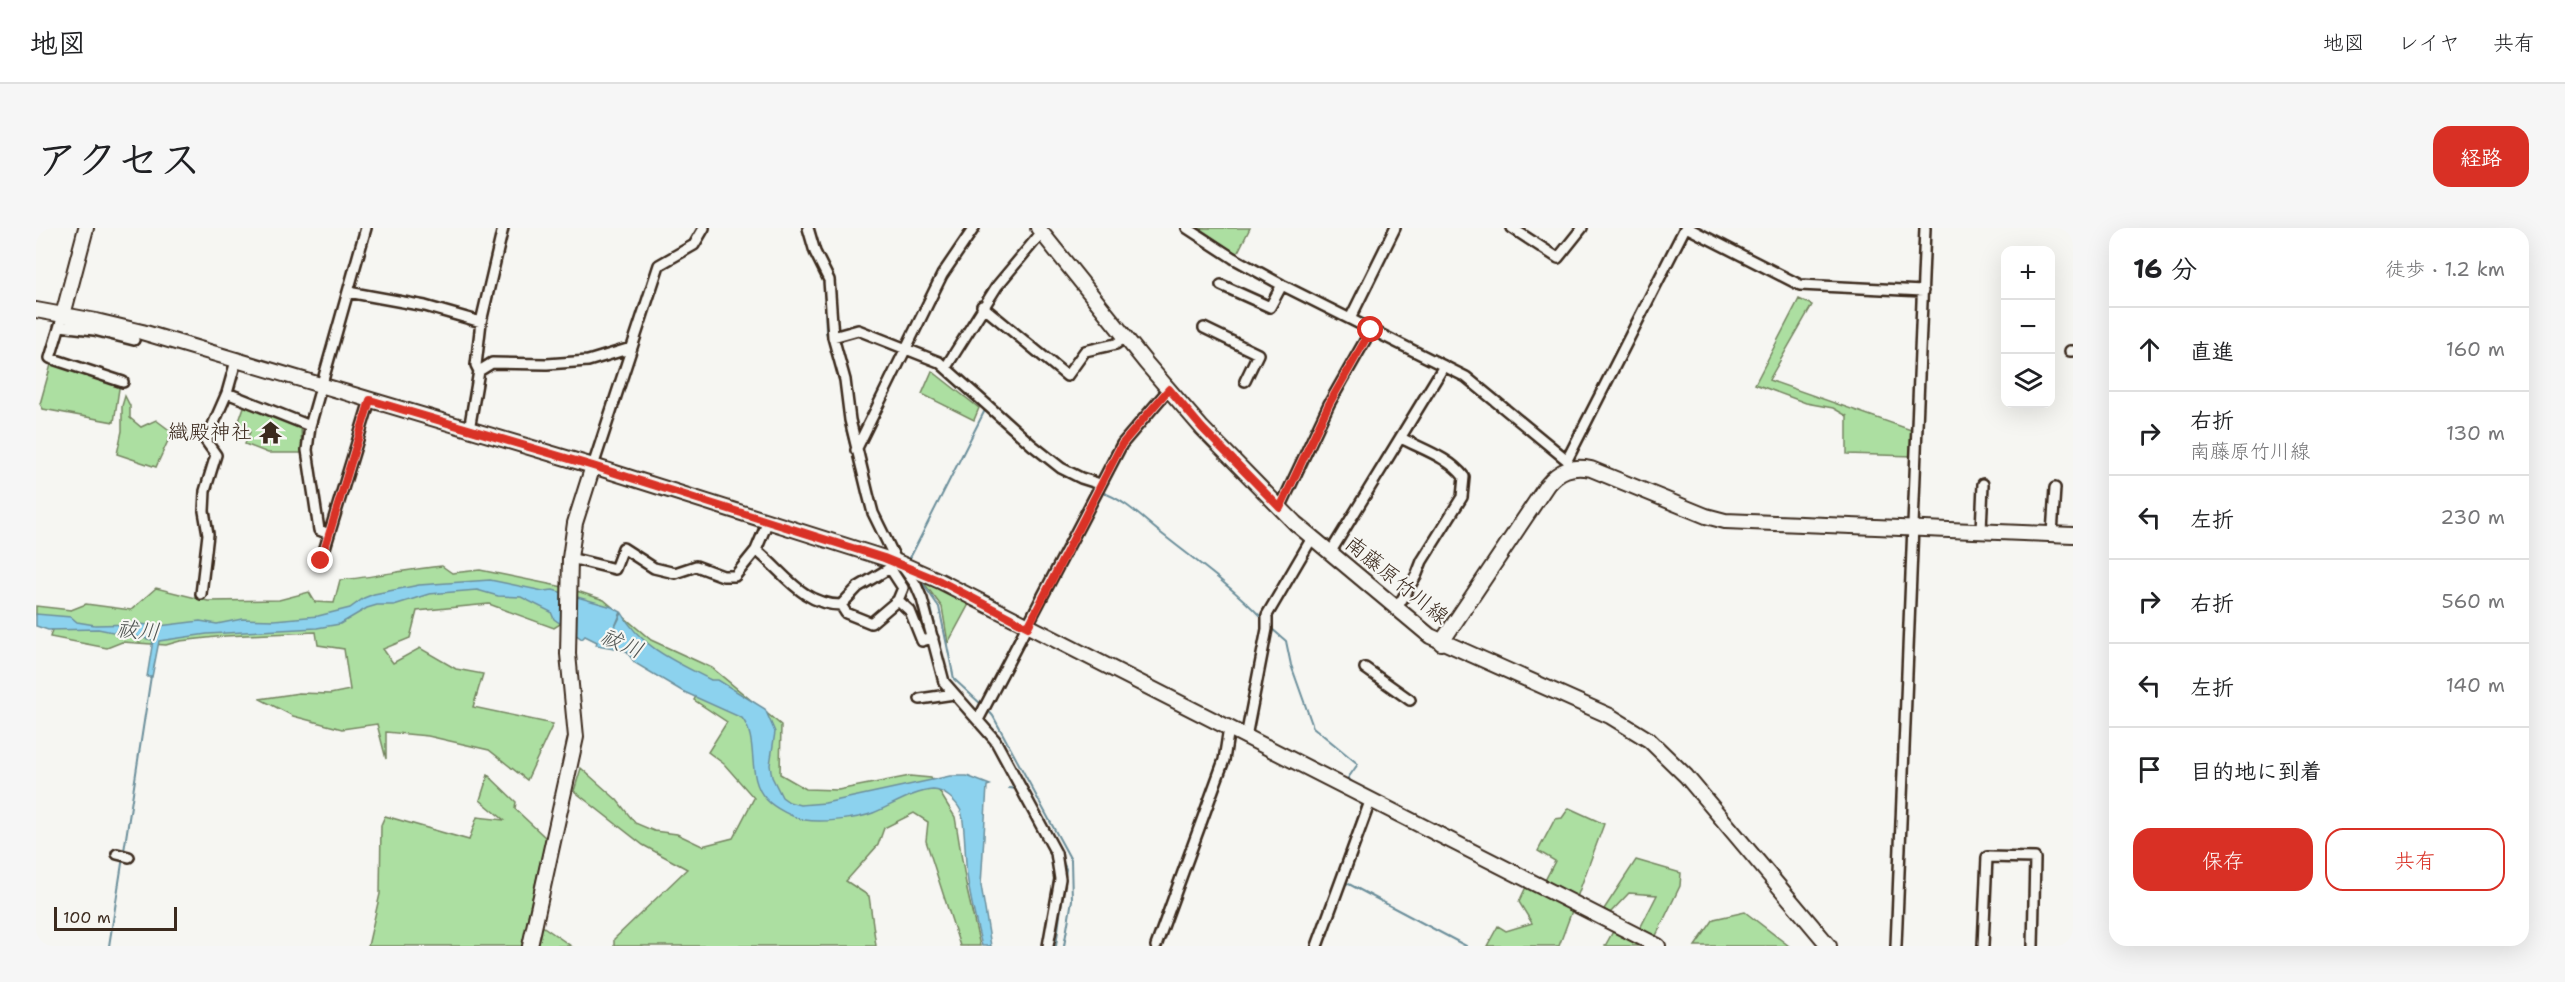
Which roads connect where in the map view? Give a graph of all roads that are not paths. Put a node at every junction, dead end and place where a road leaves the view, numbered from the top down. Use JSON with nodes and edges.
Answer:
{"nodes":[{"id":1,"x":86,"y":228,"type":"edge"},
{"id":2,"x":366,"y":228,"type":"edge"},
{"id":3,"x":503,"y":228,"type":"edge"},
{"id":4,"x":704,"y":228,"type":"edge"},
{"id":5,"x":808,"y":228,"type":"edge"},
{"id":6,"x":974,"y":228,"type":"edge"},
{"id":7,"x":1186,"y":228,"type":"edge"},
{"id":8,"x":1395,"y":228,"type":"edge"},
{"id":9,"x":1512,"y":228,"type":"edge"},
{"id":10,"x":1582,"y":228,"type":"edge"},
{"id":11,"x":1687,"y":228,"type":"edge"},
{"id":12,"x":1925,"y":228,"type":"edge"},
{"id":13,"x":1044,"y":231,"type":"edge"},
{"id":14,"x":1221,"y":285,"type":"dead end"},
{"id":15,"x":1282,"y":285,"type":"junction"},
{"id":16,"x":1923,"y":291,"type":"junction"},
{"id":17,"x":348,"y":292,"type":"junction"},
{"id":18,"x":982,"y":306,"type":"junction"},
{"id":19,"x":36,"y":312,"type":"edge"},
{"id":20,"x":1350,"y":319,"type":"junction"},
{"id":21,"x":61,"y":320,"type":"junction"},
{"id":22,"x":481,"y":322,"type":"junction"},
{"id":23,"x":1204,"y":328,"type":"dead end"},
{"id":24,"x":1371,"y":330,"type":"junction"},
{"id":25,"x":833,"y":337,"type":"junction"},
{"id":26,"x":1125,"y":337,"type":"junction"},
{"id":27,"x":134,"y":340,"type":"dead end"},
{"id":28,"x":631,"y":348,"type":"junction"},
{"id":29,"x":907,"y":349,"type":"junction"},
{"id":30,"x":237,"y":361,"type":"junction"},
{"id":31,"x":1444,"y":366,"type":"junction"},
{"id":32,"x":946,"y":367,"type":"junction"},
{"id":33,"x":479,"y":371,"type":"junction"},
{"id":34,"x":1245,"y":381,"type":"dead end"},
{"id":35,"x":123,"y":382,"type":"dead end"},
{"id":36,"x":323,"y":386,"type":"junction"},
{"id":37,"x":1169,"y":389,"type":"junction"},
{"id":38,"x":227,"y":393,"type":"junction"},
{"id":39,"x":370,"y":400,"type":"junction"},
{"id":40,"x":310,"y":426,"type":"junction"},
{"id":41,"x":469,"y":430,"type":"junction"},
{"id":42,"x":1401,"y":438,"type":"junction"},
{"id":43,"x":856,"y":450,"type":"junction"},
{"id":44,"x":1569,"y":464,"type":"junction"},
{"id":45,"x":593,"y":466,"type":"junction"},
{"id":46,"x":1100,"y":484,"type":"junction"},
{"id":47,"x":1983,"y":484,"type":"dead end"},
{"id":48,"x":2055,"y":488,"type":"dead end"},
{"id":49,"x":1280,"y":508,"type":"junction"},
{"id":50,"x":768,"y":521,"type":"junction"},
{"id":51,"x":1912,"y":528,"type":"junction"},
{"id":52,"x":1981,"y":531,"type":"junction"},
{"id":53,"x":329,"y":534,"type":"junction"},
{"id":54,"x":2052,"y":534,"type":"junction"},
{"id":55,"x":2073,"y":535,"type":"edge"},
{"id":56,"x":1312,"y":538,"type":"junction"},
{"id":57,"x":756,"y":550,"type":"junction"},
{"id":58,"x":1330,"y":553,"type":"junction"},
{"id":59,"x":570,"y":558,"type":"junction"},
{"id":60,"x":321,"y":561,"type":"dead end"},
{"id":61,"x":896,"y":564,"type":"junction"},
{"id":62,"x":201,"y":594,"type":"dead end"},
{"id":63,"x":898,"y":600,"type":"junction"},
{"id":64,"x":841,"y":605,"type":"junction"},
{"id":65,"x":1398,"y":608,"type":"junction"},
{"id":66,"x":1028,"y":627,"type":"junction"},
{"id":67,"x":933,"y":638,"type":"junction"},
{"id":68,"x":1441,"y":643,"type":"junction"},
{"id":69,"x":1365,"y":668,"type":"dead end"},
{"id":70,"x":954,"y":693,"type":"junction"},
{"id":71,"x":920,"y":699,"type":"dead end"},
{"id":72,"x":1410,"y":700,"type":"dead end"},
{"id":73,"x":979,"y":718,"type":"junction"},
{"id":74,"x":1229,"y":728,"type":"junction"},
{"id":75,"x":1246,"y":737,"type":"junction"},
{"id":76,"x":1371,"y":799,"type":"junction"},
{"id":77,"x":117,"y":854,"type":"dead end"},
{"id":78,"x":129,"y":857,"type":"dead end"},
{"id":79,"x":530,"y":946,"type":"edge"},
{"id":80,"x":1048,"y":946,"type":"edge"},
{"id":81,"x":1156,"y":946,"type":"edge"},
{"id":82,"x":1317,"y":946,"type":"edge"},
{"id":83,"x":1658,"y":946,"type":"edge"},
{"id":84,"x":1829,"y":946,"type":"edge"},
{"id":85,"x":1896,"y":946,"type":"edge"},
{"id":86,"x":1983,"y":946,"type":"edge"},
{"id":87,"x":2033,"y":946,"type":"edge"}],
"edges":[{"from":1,"to":21,"type":"street"},
{"from":2,"to":17,"type":"street"},
{"from":3,"to":22,"type":"street"},
{"from":4,"to":28,"type":"street"},
{"from":5,"to":25,"type":"street"},
{"from":6,"to":29,"type":"street"},
{"from":7,"to":15,"type":"street"},
{"from":8,"to":20,"type":"street"},
{"from":9,"to":10,"type":"street"},
{"from":11,"to":16,"type":"street"},
{"from":11,"to":44,"type":"street"},
{"from":12,"to":16,"type":"street"},
{"from":13,"to":18,"type":"street"},
{"from":13,"to":26,"type":"street","name":"南藤原竹川線"},
{"from":14,"to":15,"type":"street"},
{"from":15,"to":20,"type":"street"},
{"from":16,"to":51,"type":"street"},
{"from":17,"to":22,"type":"street"},
{"from":17,"to":36,"type":"street"},
{"from":18,"to":26,"type":"street"},
{"from":18,"to":32,"type":"street"},
{"from":19,"to":21,"type":"street"},
{"from":20,"to":24,"type":"street"},
{"from":21,"to":27,"type":"street"},
{"from":21,"to":30,"type":"street"},
{"from":21,"to":35,"type":"street"},
{"from":22,"to":33,"type":"street"},
{"from":23,"to":34,"type":"street"},
{"from":24,"to":31,"type":"street"},
{"from":24,"to":49,"type":"street"},
{"from":25,"to":29,"type":"street"},
{"from":25,"to":43,"type":"street"},
{"from":26,"to":37,"type":"street","name":"南藤原竹川線"},
{"from":28,"to":33,"type":"street"},
{"from":28,"to":45,"type":"street"},
{"from":29,"to":32,"type":"street"},
{"from":29,"to":43,"type":"street"},
{"from":30,"to":36,"type":"street"},
{"from":30,"to":38,"type":"street"},
{"from":31,"to":42,"type":"street"},
{"from":31,"to":44,"type":"street"},
{"from":32,"to":46,"type":"street"},
{"from":33,"to":41,"type":"street"},
{"from":36,"to":39,"type":"street"},
{"from":36,"to":40,"type":"street"},
{"from":37,"to":46,"type":"street"},
{"from":37,"to":49,"type":"street","name":"南藤原竹川線"},
{"from":38,"to":40,"type":"street"},
{"from":38,"to":62,"type":"street"},
{"from":39,"to":41,"type":"street"},
{"from":39,"to":53,"type":"street"},
{"from":40,"to":53,"type":"street"},
{"from":41,"to":45,"type":"street"},
{"from":42,"to":58,"type":"street"},
{"from":42,"to":65,"type":"street"},
{"from":43,"to":61,"type":"street"},
{"from":44,"to":51,"type":"street"},
{"from":44,"to":68,"type":"street"},
{"from":45,"to":50,"type":"street"},
{"from":45,"to":59,"type":"street"},
{"from":46,"to":66,"type":"street"},
{"from":47,"to":52,"type":"street"},
{"from":48,"to":54,"type":"street"},
{"from":49,"to":56,"type":"street","name":"南藤原竹川線"},
{"from":50,"to":57,"type":"street"},
{"from":50,"to":61,"type":"street"},
{"from":51,"to":52,"type":"street"},
{"from":51,"to":85,"type":"street"},
{"from":52,"to":54,"type":"street"},
{"from":53,"to":60,"type":"street"},
{"from":54,"to":55,"type":"street"},
{"from":56,"to":58,"type":"street","name":"南藤原竹川線"},
{"from":56,"to":75,"type":"street"},
{"from":57,"to":59,"type":"street"},
{"from":57,"to":64,"type":"street"},
{"from":58,"to":65,"type":"street","name":"南藤原竹川線"},
{"from":59,"to":79,"type":"street"},
{"from":61,"to":63,"type":"street"},
{"from":61,"to":64,"type":"street"},
{"from":61,"to":66,"type":"street"},
{"from":61,"to":67,"type":"street"},
{"from":63,"to":64,"type":"street"},
{"from":63,"to":67,"type":"street"},
{"from":65,"to":68,"type":"street","name":"南藤原竹川線"},
{"from":66,"to":73,"type":"street"},
{"from":66,"to":74,"type":"street"},
{"from":67,"to":70,"type":"street"},
{"from":68,"to":84,"type":"street","name":"南藤原竹川線"},
{"from":69,"to":72,"type":"street"},
{"from":70,"to":71,"type":"street"},
{"from":70,"to":73,"type":"street"},
{"from":73,"to":80,"type":"street"},
{"from":74,"to":75,"type":"street"},
{"from":74,"to":81,"type":"street"},
{"from":75,"to":76,"type":"street"},
{"from":76,"to":82,"type":"street"},
{"from":76,"to":83,"type":"street"},
{"from":77,"to":78,"type":"street"},
{"from":86,"to":87,"type":"street"}]}
